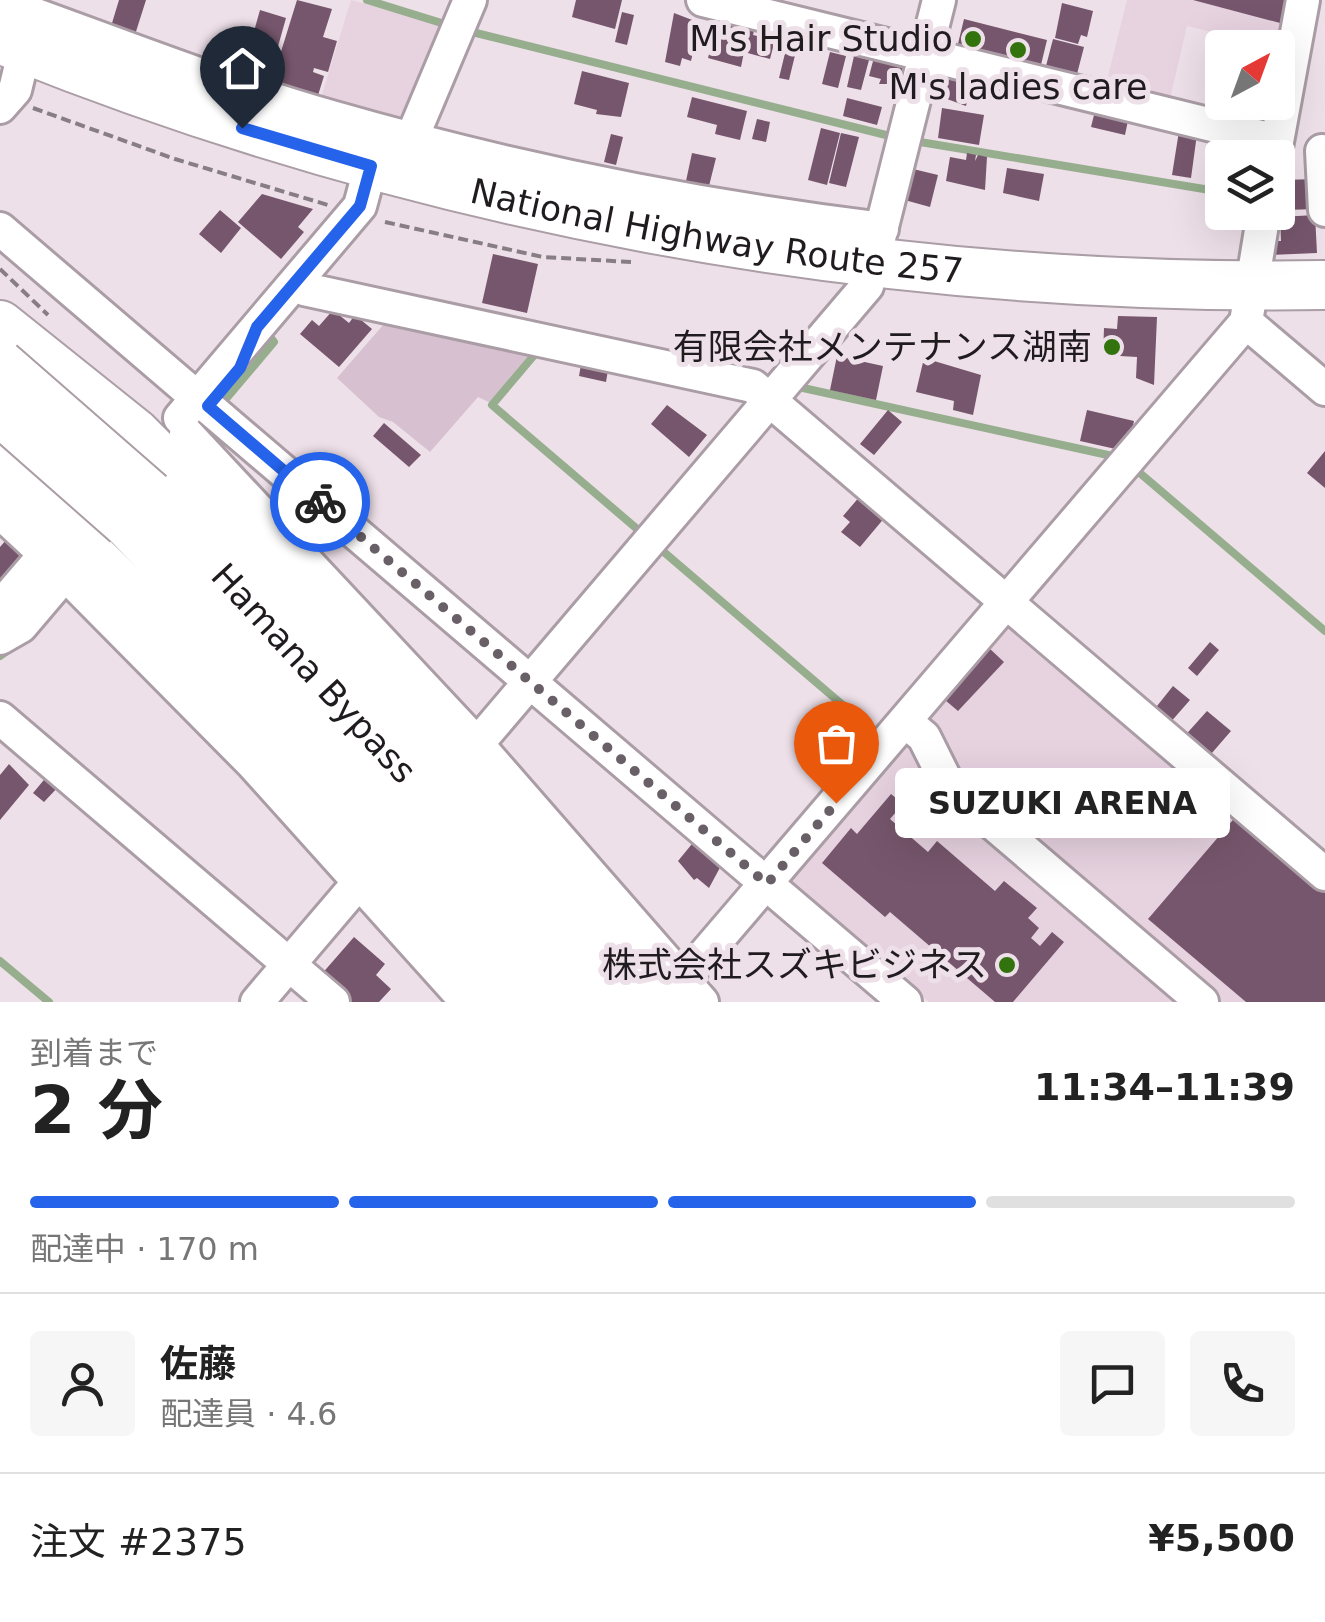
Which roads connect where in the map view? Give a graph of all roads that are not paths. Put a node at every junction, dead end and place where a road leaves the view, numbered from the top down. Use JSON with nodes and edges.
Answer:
{"nodes":[{"id":1,"x":470,"y":0,"type":"edge"},
{"id":2,"x":704,"y":0,"type":"edge"},
{"id":3,"x":939,"y":0,"type":"edge"},
{"id":4,"x":1303,"y":0,"type":"edge"},
{"id":5,"x":0,"y":2,"type":"edge"},
{"id":6,"x":1311,"y":34,"type":"edge"},
{"id":7,"x":8,"y":52,"type":"edge"},
{"id":8,"x":925,"y":55,"type":"junction"},
{"id":9,"x":0,"y":107,"type":"edge"},
{"id":10,"x":1241,"y":140,"type":"edge"},
{"id":11,"x":1278,"y":140,"type":"edge"},
{"id":12,"x":1322,"y":151,"type":"dead end"},
{"id":13,"x":394,"y":159,"type":"junction"},
{"id":14,"x":1325,"y":210,"type":"edge"},
{"id":15,"x":0,"y":229,"type":"edge"},
{"id":16,"x":1261,"y":230,"type":"edge"},
{"id":17,"x":878,"y":246,"type":"junction"},
{"id":18,"x":296,"y":282,"type":"junction"},
{"id":19,"x":1325,"y":285,"type":"edge"},
{"id":20,"x":1249,"y":304,"type":"junction"},
{"id":21,"x":0,"y":325,"type":"edge"},
{"id":22,"x":257,"y":327,"type":"junction"},
{"id":23,"x":0,"y":364,"type":"edge"},
{"id":24,"x":1325,"y":389,"type":"edge"},
{"id":25,"x":197,"y":398,"type":"junction"},
{"id":26,"x":770,"y":400,"type":"junction"},
{"id":27,"x":0,"y":410,"type":"edge"},
{"id":28,"x":156,"y":463,"type":"junction"},
{"id":29,"x":0,"y":466,"type":"edge"},
{"id":30,"x":0,"y":512,"type":"edge"},
{"id":31,"x":65,"y":553,"type":"junction"},
{"id":32,"x":1007,"y":602,"type":"junction"},
{"id":33,"x":0,"y":608,"type":"edge"},
{"id":34,"x":0,"y":629,"type":"edge"},
{"id":35,"x":0,"y":638,"type":"edge"},
{"id":36,"x":530,"y":682,"type":"junction"},
{"id":37,"x":0,"y":718,"type":"edge"},
{"id":38,"x":906,"y":721,"type":"junction"},
{"id":39,"x":477,"y":744,"type":"junction"},
{"id":40,"x":1325,"y":874,"type":"edge"},
{"id":41,"x":360,"y":881,"type":"junction"},
{"id":42,"x":767,"y":884,"type":"junction"},
{"id":43,"x":289,"y":964,"type":"junction"},
{"id":44,"x":677,"y":997,"type":"edge"},
{"id":45,"x":257,"y":1002,"type":"edge"},
{"id":46,"x":333,"y":1002,"type":"edge"},
{"id":47,"x":467,"y":1002,"type":"edge"},
{"id":48,"x":512,"y":1002,"type":"edge"},
{"id":49,"x":558,"y":1002,"type":"edge"},
{"id":50,"x":606,"y":1002,"type":"edge"},
{"id":51,"x":905,"y":1002,"type":"edge"},
{"id":52,"x":1202,"y":1002,"type":"edge"}],
"edges":[{"from":1,"to":13,"type":"street"},
{"from":2,"to":8,"type":"street"},
{"from":3,"to":8,"type":"street"},
{"from":4,"to":6,"type":"street"},
{"from":5,"to":13,"type":"street"},
{"from":6,"to":11,"type":"street"},
{"from":7,"to":9,"type":"street"},
{"from":7,"to":13,"type":"highway","name":"National Highway Route 257"},
{"from":8,"to":10,"type":"street"},
{"from":8,"to":17,"type":"street"},
{"from":12,"to":14,"type":"street"},
{"from":13,"to":17,"type":"highway","name":"National Highway Route 257"},
{"from":13,"to":18,"type":"street"},
{"from":15,"to":25,"type":"street"},
{"from":16,"to":20,"type":"street"},
{"from":17,"to":20,"type":"highway","name":"National Highway Route 257"},
{"from":17,"to":26,"type":"street"},
{"from":18,"to":22,"type":"street"},
{"from":18,"to":26,"type":"street"},
{"from":19,"to":20,"type":"highway","name":"National Highway Route 257"},
{"from":20,"to":24,"type":"street"},
{"from":20,"to":32,"type":"street"},
{"from":21,"to":28,"type":"highway"},
{"from":22,"to":25,"type":"street"},
{"from":22,"to":28,"type":"street"},
{"from":23,"to":28,"type":"highway","name":"Hamana Bypass","bridge":true},
{"from":25,"to":28,"type":"street"},
{"from":25,"to":36,"type":"street"},
{"from":26,"to":32,"type":"street"},
{"from":26,"to":36,"type":"street"},
{"from":27,"to":28,"type":"highway","name":"Hamana Bypass","bridge":true},
{"from":28,"to":39,"type":"street"},
{"from":28,"to":44,"type":"highway"},
{"from":28,"to":49,"type":"highway","name":"Hamana Bypass"},
{"from":28,"to":50,"type":"highway","name":"Hamana Bypass"},
{"from":29,"to":31,"type":"highway"},
{"from":30,"to":31,"type":"street"},
{"from":31,"to":33,"type":"street"},
{"from":31,"to":34,"type":"street"},
{"from":31,"to":35,"type":"street"},
{"from":31,"to":41,"type":"street"},
{"from":31,"to":48,"type":"highway"},
{"from":32,"to":38,"type":"street"},
{"from":32,"to":40,"type":"street"},
{"from":36,"to":39,"type":"street"},
{"from":36,"to":42,"type":"street"},
{"from":37,"to":43,"type":"street"},
{"from":38,"to":42,"type":"street"},
{"from":38,"to":52,"type":"street"},
{"from":39,"to":44,"type":"street"},
{"from":41,"to":43,"type":"street"},
{"from":41,"to":47,"type":"street"},
{"from":42,"to":44,"type":"street"},
{"from":42,"to":51,"type":"street"},
{"from":43,"to":45,"type":"street"},
{"from":43,"to":46,"type":"street"}]}
